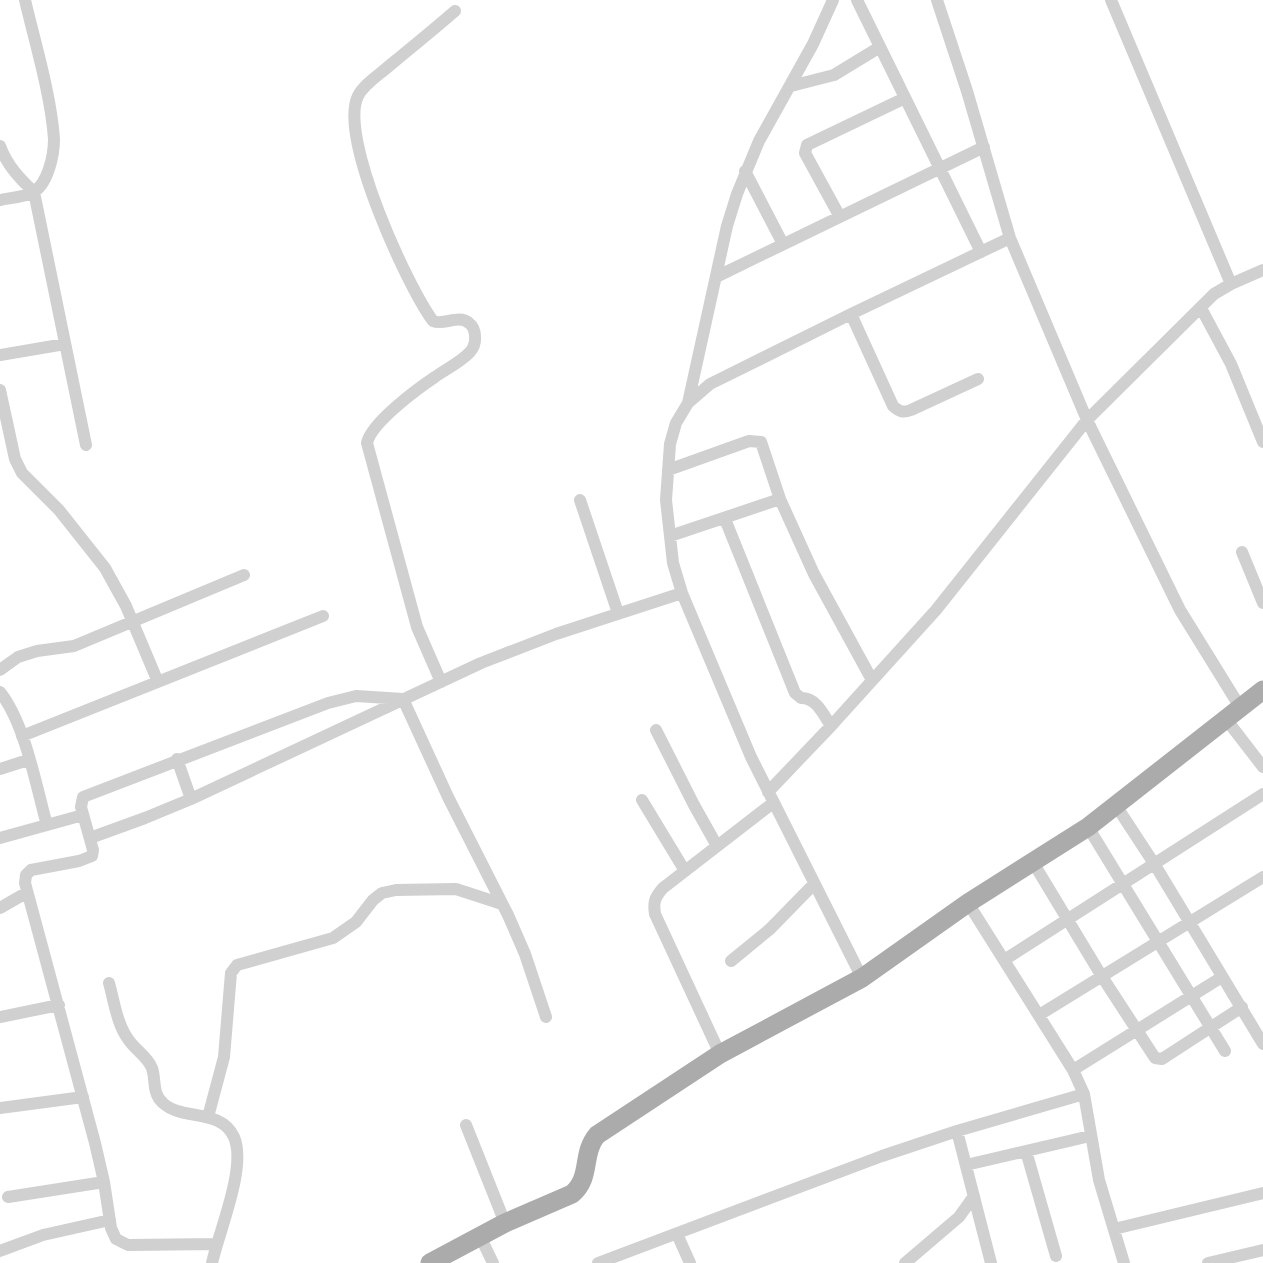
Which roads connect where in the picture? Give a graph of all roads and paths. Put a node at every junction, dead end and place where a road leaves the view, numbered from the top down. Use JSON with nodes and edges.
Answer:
{"nodes":[{"id":1,"x":25,"y":0,"type":"edge"},
{"id":2,"x":833,"y":0,"type":"edge"},
{"id":3,"x":857,"y":0,"type":"edge"},
{"id":4,"x":937,"y":0,"type":"edge"},
{"id":5,"x":1111,"y":0,"type":"edge"},
{"id":6,"x":456,"y":11,"type":"dead end"},
{"id":7,"x":880,"y":47,"type":"junction"},
{"id":8,"x":791,"y":86,"type":"junction"},
{"id":9,"x":905,"y":98,"type":"junction"},
{"id":10,"x":0,"y":146,"type":"edge"},
{"id":11,"x":984,"y":147,"type":"junction"},
{"id":12,"x":939,"y":167,"type":"junction"},
{"id":13,"x":745,"y":171,"type":"junction"},
{"id":14,"x":34,"y":192,"type":"junction"},
{"id":15,"x":0,"y":200,"type":"edge"},
{"id":16,"x":839,"y":217,"type":"junction"},
{"id":17,"x":1010,"y":238,"type":"junction"},
{"id":18,"x":783,"y":244,"type":"junction"},
{"id":19,"x":982,"y":252,"type":"junction"},
{"id":20,"x":1263,"y":270,"type":"edge"},
{"id":21,"x":718,"y":276,"type":"junction"},
{"id":22,"x":1231,"y":284,"type":"junction"},
{"id":23,"x":1202,"y":308,"type":"junction"},
{"id":24,"x":851,"y":314,"type":"junction"},
{"id":25,"x":65,"y":344,"type":"junction"},
{"id":26,"x":0,"y":355,"type":"edge"},
{"id":27,"x":978,"y":379,"type":"dead end"},
{"id":28,"x":0,"y":390,"type":"edge"},
{"id":29,"x":688,"y":403,"type":"junction"},
{"id":30,"x":1087,"y":420,"type":"junction"},
{"id":31,"x":1263,"y":442,"type":"edge"},
{"id":32,"x":86,"y":445,"type":"dead end"},
{"id":33,"x":668,"y":470,"type":"junction"},
{"id":34,"x":580,"y":499,"type":"dead end"},
{"id":35,"x":780,"y":499,"type":"junction"},
{"id":36,"x":725,"y":519,"type":"junction"},
{"id":37,"x":670,"y":536,"type":"junction"},
{"id":38,"x":1242,"y":552,"type":"dead end"},
{"id":39,"x":244,"y":575,"type":"dead end"},
{"id":40,"x":682,"y":593,"type":"junction"},
{"id":41,"x":1263,"y":603,"type":"edge"},
{"id":42,"x":618,"y":613,"type":"junction"},
{"id":43,"x":323,"y":616,"type":"dead end"},
{"id":44,"x":132,"y":621,"type":"junction"},
{"id":45,"x":0,"y":670,"type":"edge"},
{"id":46,"x":872,"y":680,"type":"junction"},
{"id":47,"x":158,"y":682,"type":"junction"},
{"id":48,"x":441,"y":682,"type":"junction"},
{"id":49,"x":1263,"y":690,"type":"edge"},
{"id":50,"x":0,"y":692,"type":"edge"},
{"id":51,"x":403,"y":699,"type":"junction"},
{"id":52,"x":1233,"y":713,"type":"junction"},
{"id":53,"x":831,"y":726,"type":"junction"},
{"id":54,"x":656,"y":730,"type":"dead end"},
{"id":55,"x":22,"y":736,"type":"junction"},
{"id":56,"x":28,"y":760,"type":"junction"},
{"id":57,"x":177,"y":760,"type":"junction"},
{"id":58,"x":1263,"y":767,"type":"edge"},
{"id":59,"x":0,"y":769,"type":"edge"},
{"id":60,"x":1263,"y":794,"type":"edge"},
{"id":61,"x":770,"y":798,"type":"junction"},
{"id":62,"x":191,"y":799,"type":"junction"},
{"id":63,"x":642,"y":800,"type":"dead end"},
{"id":64,"x":1117,"y":807,"type":"junction"},
{"id":65,"x":83,"y":815,"type":"junction"},
{"id":66,"x":47,"y":825,"type":"junction"},
{"id":67,"x":1088,"y":827,"type":"junction"},
{"id":68,"x":0,"y":838,"type":"edge"},
{"id":69,"x":90,"y":838,"type":"junction"},
{"id":70,"x":717,"y":846,"type":"junction"},
{"id":71,"x":1034,"y":864,"type":"junction"},
{"id":72,"x":1155,"y":864,"type":"junction"},
{"id":73,"x":685,"y":871,"type":"junction"},
{"id":74,"x":1263,"y":877,"type":"edge"},
{"id":75,"x":814,"y":884,"type":"junction"},
{"id":76,"x":1123,"y":884,"type":"junction"},
{"id":77,"x":26,"y":892,"type":"junction"},
{"id":78,"x":968,"y":903,"type":"junction"},
{"id":79,"x":502,"y":904,"type":"junction"},
{"id":80,"x":0,"y":908,"type":"edge"},
{"id":81,"x":1067,"y":920,"type":"junction"},
{"id":82,"x":1187,"y":921,"type":"junction"},
{"id":83,"x":1158,"y":940,"type":"junction"},
{"id":84,"x":1003,"y":960,"type":"junction"},
{"id":85,"x":731,"y":961,"type":"dead end"},
{"id":86,"x":1101,"y":975,"type":"junction"},
{"id":87,"x":1223,"y":976,"type":"junction"},
{"id":88,"x":862,"y":978,"type":"junction"},
{"id":89,"x":109,"y":983,"type":"dead end"},
{"id":90,"x":1191,"y":996,"type":"junction"},
{"id":91,"x":59,"y":1005,"type":"junction"},
{"id":92,"x":1242,"y":1007,"type":"junction"},
{"id":93,"x":1039,"y":1015,"type":"junction"},
{"id":94,"x":0,"y":1017,"type":"edge"},
{"id":95,"x":546,"y":1017,"type":"dead end"},
{"id":96,"x":1210,"y":1028,"type":"junction"},
{"id":97,"x":1137,"y":1031,"type":"junction"},
{"id":98,"x":1263,"y":1044,"type":"edge"},
{"id":99,"x":1225,"y":1051,"type":"dead end"},
{"id":100,"x":720,"y":1054,"type":"junction"},
{"id":101,"x":1073,"y":1070,"type":"junction"},
{"id":102,"x":1084,"y":1094,"type":"junction"},
{"id":103,"x":83,"y":1097,"type":"junction"},
{"id":104,"x":0,"y":1108,"type":"edge"},
{"id":105,"x":208,"y":1117,"type":"junction"},
{"id":106,"x":466,"y":1125,"type":"dead end"},
{"id":107,"x":957,"y":1131,"type":"junction"},
{"id":108,"x":1090,"y":1136,"type":"junction"},
{"id":109,"x":1026,"y":1151,"type":"junction"},
{"id":110,"x":966,"y":1165,"type":"junction"},
{"id":111,"x":104,"y":1182,"type":"junction"},
{"id":112,"x":1263,"y":1193,"type":"edge"},
{"id":113,"x":974,"y":1196,"type":"junction"},
{"id":114,"x":8,"y":1197,"type":"dead end"},
{"id":115,"x":110,"y":1220,"type":"junction"},
{"id":116,"x":505,"y":1223,"type":"junction"},
{"id":117,"x":1114,"y":1229,"type":"junction"},
{"id":118,"x":677,"y":1234,"type":"junction"},
{"id":119,"x":480,"y":1236,"type":"junction"},
{"id":120,"x":216,"y":1244,"type":"junction"},
{"id":121,"x":1263,"y":1250,"type":"edge"},
{"id":122,"x":0,"y":1251,"type":"edge"},
{"id":123,"x":1056,"y":1256,"type":"dead end"},
{"id":124,"x":1233,"y":1260,"type":"edge"},
{"id":125,"x":212,"y":1263,"type":"edge"},
{"id":126,"x":430,"y":1263,"type":"edge"},
{"id":127,"x":493,"y":1263,"type":"edge"},
{"id":128,"x":598,"y":1263,"type":"edge"},
{"id":129,"x":690,"y":1263,"type":"edge"},
{"id":130,"x":905,"y":1263,"type":"edge"},
{"id":131,"x":991,"y":1263,"type":"edge"},
{"id":132,"x":1124,"y":1263,"type":"edge"},
{"id":133,"x":1208,"y":1263,"type":"edge"}],
"edges":[{"from":1,"to":14,"type":"street"},
{"from":2,"to":8,"type":"street"},
{"from":3,"to":7,"type":"street"},
{"from":4,"to":11,"type":"street"},
{"from":5,"to":22,"type":"street"},
{"from":6,"to":48,"type":"street"},
{"from":7,"to":8,"type":"street"},
{"from":7,"to":9,"type":"street"},
{"from":8,"to":13,"type":"street"},
{"from":9,"to":12,"type":"street"},
{"from":9,"to":16,"type":"street"},
{"from":10,"to":14,"type":"street"},
{"from":11,"to":12,"type":"street"},
{"from":11,"to":17,"type":"street"},
{"from":12,"to":16,"type":"street"},
{"from":12,"to":19,"type":"street"},
{"from":13,"to":18,"type":"street"},
{"from":13,"to":21,"type":"street"},
{"from":14,"to":15,"type":"street"},
{"from":14,"to":25,"type":"street"},
{"from":16,"to":18,"type":"street"},
{"from":17,"to":19,"type":"street"},
{"from":17,"to":30,"type":"street"},
{"from":18,"to":21,"type":"street"},
{"from":19,"to":24,"type":"street"},
{"from":20,"to":22,"type":"street"},
{"from":21,"to":29,"type":"street"},
{"from":22,"to":23,"type":"street"},
{"from":23,"to":30,"type":"street"},
{"from":23,"to":31,"type":"street"},
{"from":24,"to":27,"type":"street"},
{"from":24,"to":29,"type":"street"},
{"from":25,"to":26,"type":"street"},
{"from":25,"to":32,"type":"street"},
{"from":28,"to":44,"type":"street"},
{"from":29,"to":33,"type":"street"},
{"from":30,"to":46,"type":"street"},
{"from":30,"to":52,"type":"street"},
{"from":33,"to":35,"type":"street"},
{"from":33,"to":37,"type":"street"},
{"from":34,"to":42,"type":"street"},
{"from":35,"to":36,"type":"street"},
{"from":35,"to":46,"type":"street"},
{"from":36,"to":37,"type":"street"},
{"from":36,"to":53,"type":"street"},
{"from":37,"to":40,"type":"street"},
{"from":38,"to":41,"type":"street"},
{"from":39,"to":44,"type":"street"},
{"from":40,"to":42,"type":"street"},
{"from":40,"to":61,"type":"street"},
{"from":42,"to":48,"type":"street"},
{"from":43,"to":47,"type":"street"},
{"from":44,"to":45,"type":"street"},
{"from":44,"to":47,"type":"street"},
{"from":46,"to":53,"type":"street"},
{"from":47,"to":55,"type":"street"},
{"from":48,"to":51,"type":"street"},
{"from":49,"to":52,"type":"main road"},
{"from":50,"to":55,"type":"street"},
{"from":51,"to":57,"type":"street"},
{"from":51,"to":62,"type":"street"},
{"from":51,"to":79,"type":"street"},
{"from":52,"to":58,"type":"street"},
{"from":52,"to":64,"type":"main road"},
{"from":53,"to":61,"type":"street"},
{"from":54,"to":70,"type":"street"},
{"from":55,"to":56,"type":"street"},
{"from":56,"to":59,"type":"street"},
{"from":56,"to":66,"type":"street"},
{"from":57,"to":62,"type":"street"},
{"from":57,"to":65,"type":"street"},
{"from":60,"to":72,"type":"street"},
{"from":61,"to":70,"type":"street"},
{"from":61,"to":75,"type":"street"},
{"from":62,"to":69,"type":"street"},
{"from":63,"to":73,"type":"street"},
{"from":64,"to":67,"type":"main road"},
{"from":64,"to":72,"type":"street"},
{"from":65,"to":66,"type":"street"},
{"from":65,"to":69,"type":"street"},
{"from":66,"to":68,"type":"street"},
{"from":67,"to":71,"type":"main road"},
{"from":67,"to":76,"type":"street"},
{"from":69,"to":77,"type":"street"},
{"from":70,"to":73,"type":"street"},
{"from":71,"to":78,"type":"main road"},
{"from":71,"to":81,"type":"street"},
{"from":72,"to":76,"type":"street"},
{"from":72,"to":82,"type":"street"},
{"from":73,"to":100,"type":"street"},
{"from":74,"to":82,"type":"street"},
{"from":75,"to":85,"type":"street"},
{"from":75,"to":88,"type":"street"},
{"from":76,"to":81,"type":"street"},
{"from":76,"to":83,"type":"street"},
{"from":77,"to":80,"type":"street"},
{"from":77,"to":91,"type":"street"},
{"from":78,"to":84,"type":"street"},
{"from":78,"to":88,"type":"main road"},
{"from":79,"to":95,"type":"street"},
{"from":79,"to":105,"type":"street"},
{"from":81,"to":84,"type":"street"},
{"from":81,"to":86,"type":"street"},
{"from":82,"to":83,"type":"street"},
{"from":82,"to":87,"type":"street"},
{"from":83,"to":86,"type":"street"},
{"from":83,"to":90,"type":"street"},
{"from":84,"to":93,"type":"street"},
{"from":86,"to":93,"type":"street"},
{"from":86,"to":97,"type":"street"},
{"from":87,"to":90,"type":"street"},
{"from":87,"to":92,"type":"street"},
{"from":88,"to":100,"type":"main road"},
{"from":89,"to":105,"type":"street"},
{"from":90,"to":96,"type":"street"},
{"from":90,"to":97,"type":"street"},
{"from":91,"to":94,"type":"street"},
{"from":91,"to":103,"type":"street"},
{"from":92,"to":96,"type":"street"},
{"from":92,"to":98,"type":"street"},
{"from":93,"to":101,"type":"street"},
{"from":96,"to":97,"type":"street"},
{"from":96,"to":99,"type":"street"},
{"from":97,"to":101,"type":"street"},
{"from":100,"to":116,"type":"main road"},
{"from":101,"to":102,"type":"street"},
{"from":102,"to":107,"type":"street"},
{"from":102,"to":108,"type":"street"},
{"from":103,"to":104,"type":"street"},
{"from":103,"to":111,"type":"street"},
{"from":105,"to":120,"type":"street"},
{"from":106,"to":116,"type":"street"},
{"from":107,"to":110,"type":"street"},
{"from":107,"to":118,"type":"street"},
{"from":108,"to":109,"type":"street"},
{"from":108,"to":117,"type":"street"},
{"from":109,"to":110,"type":"street"},
{"from":109,"to":123,"type":"street"},
{"from":110,"to":113,"type":"street"},
{"from":111,"to":114,"type":"street"},
{"from":111,"to":115,"type":"street"},
{"from":112,"to":117,"type":"street"},
{"from":113,"to":130,"type":"street"},
{"from":113,"to":131,"type":"street"},
{"from":115,"to":120,"type":"street"},
{"from":115,"to":122,"type":"street"},
{"from":116,"to":119,"type":"main road"},
{"from":117,"to":132,"type":"street"},
{"from":118,"to":128,"type":"street"},
{"from":118,"to":129,"type":"street"},
{"from":119,"to":126,"type":"main road"},
{"from":119,"to":127,"type":"street"},
{"from":120,"to":125,"type":"street"},
{"from":121,"to":124,"type":"street"},
{"from":124,"to":133,"type":"street"}]}
